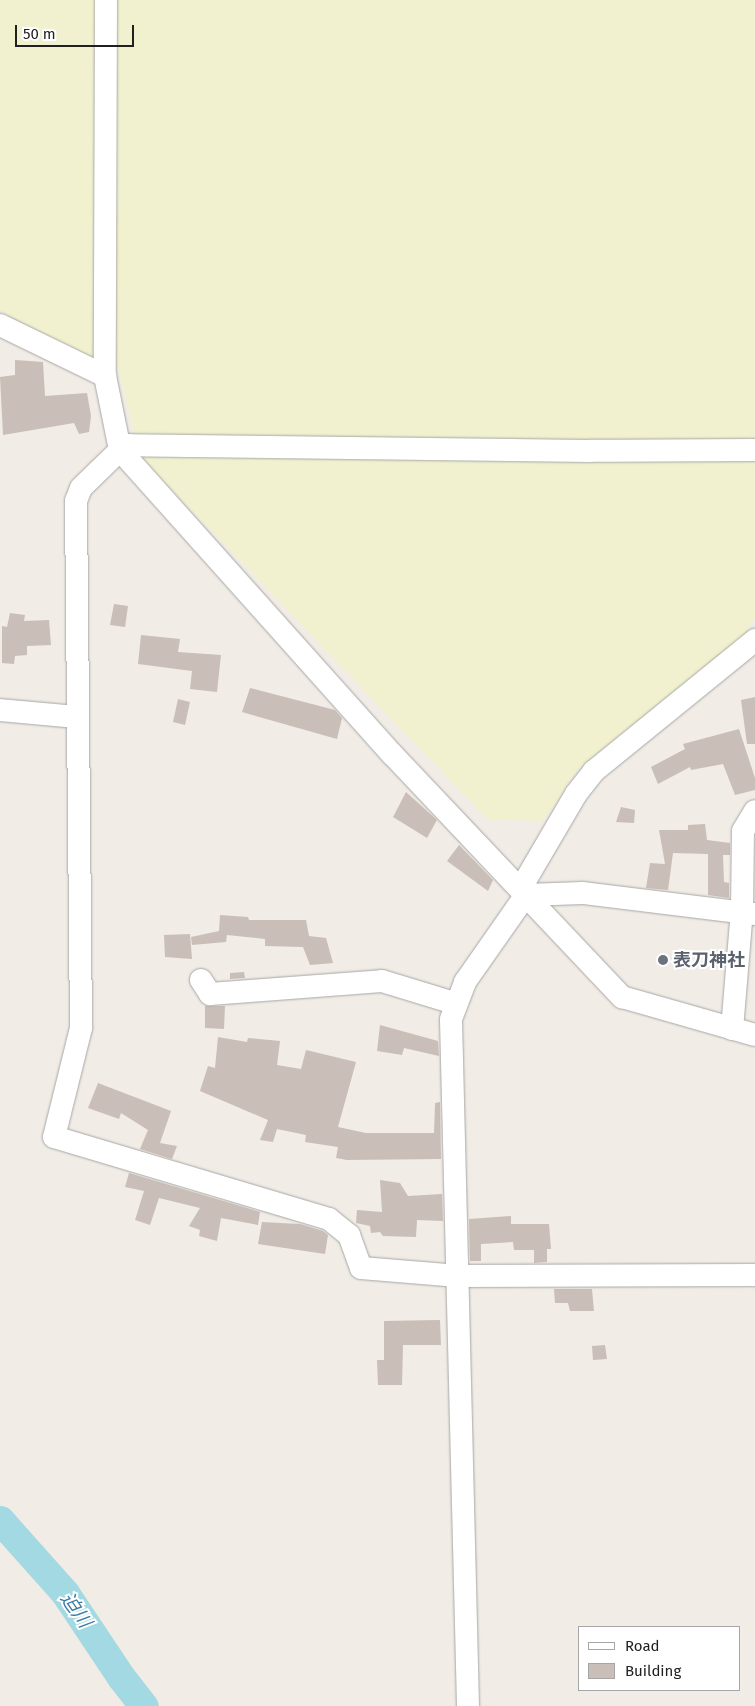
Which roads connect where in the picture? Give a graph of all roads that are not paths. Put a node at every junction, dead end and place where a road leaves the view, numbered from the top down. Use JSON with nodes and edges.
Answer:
{"nodes":[{"id":1,"x":106,"y":0,"type":"edge"},
{"id":2,"x":0,"y":325,"type":"edge"},
{"id":3,"x":105,"y":376,"type":"junction"},
{"id":4,"x":120,"y":450,"type":"junction"},
{"id":5,"x":755,"y":450,"type":"edge"},
{"id":6,"x":755,"y":640,"type":"edge"},
{"id":7,"x":0,"y":710,"type":"edge"},
{"id":8,"x":77,"y":717,"type":"junction"},
{"id":9,"x":755,"y":811,"type":"edge"},
{"id":10,"x":526,"y":896,"type":"junction"},
{"id":11,"x":748,"y":913,"type":"edge"},
{"id":12,"x":201,"y":980,"type":"dead end"},
{"id":13,"x":457,"y":1004,"type":"junction"},
{"id":14,"x":732,"y":1029,"type":"junction"},
{"id":15,"x":755,"y":1035,"type":"edge"},
{"id":16,"x":755,"y":1275,"type":"edge"},
{"id":17,"x":459,"y":1276,"type":"junction"},
{"id":18,"x":468,"y":1706,"type":"edge"}],
"edges":[{"from":1,"to":3,"type":"street"},
{"from":2,"to":3,"type":"street"},
{"from":3,"to":4,"type":"street"},
{"from":4,"to":5,"type":"street"},
{"from":4,"to":8,"type":"street"},
{"from":4,"to":10,"type":"street"},
{"from":6,"to":10,"type":"street"},
{"from":7,"to":8,"type":"street"},
{"from":8,"to":17,"type":"street"},
{"from":9,"to":11,"type":"street"},
{"from":10,"to":11,"type":"street"},
{"from":10,"to":13,"type":"street"},
{"from":10,"to":14,"type":"street"},
{"from":11,"to":14,"type":"street"},
{"from":12,"to":13,"type":"street"},
{"from":13,"to":17,"type":"street"},
{"from":14,"to":15,"type":"street"},
{"from":16,"to":17,"type":"street"},
{"from":17,"to":18,"type":"street"}]}
